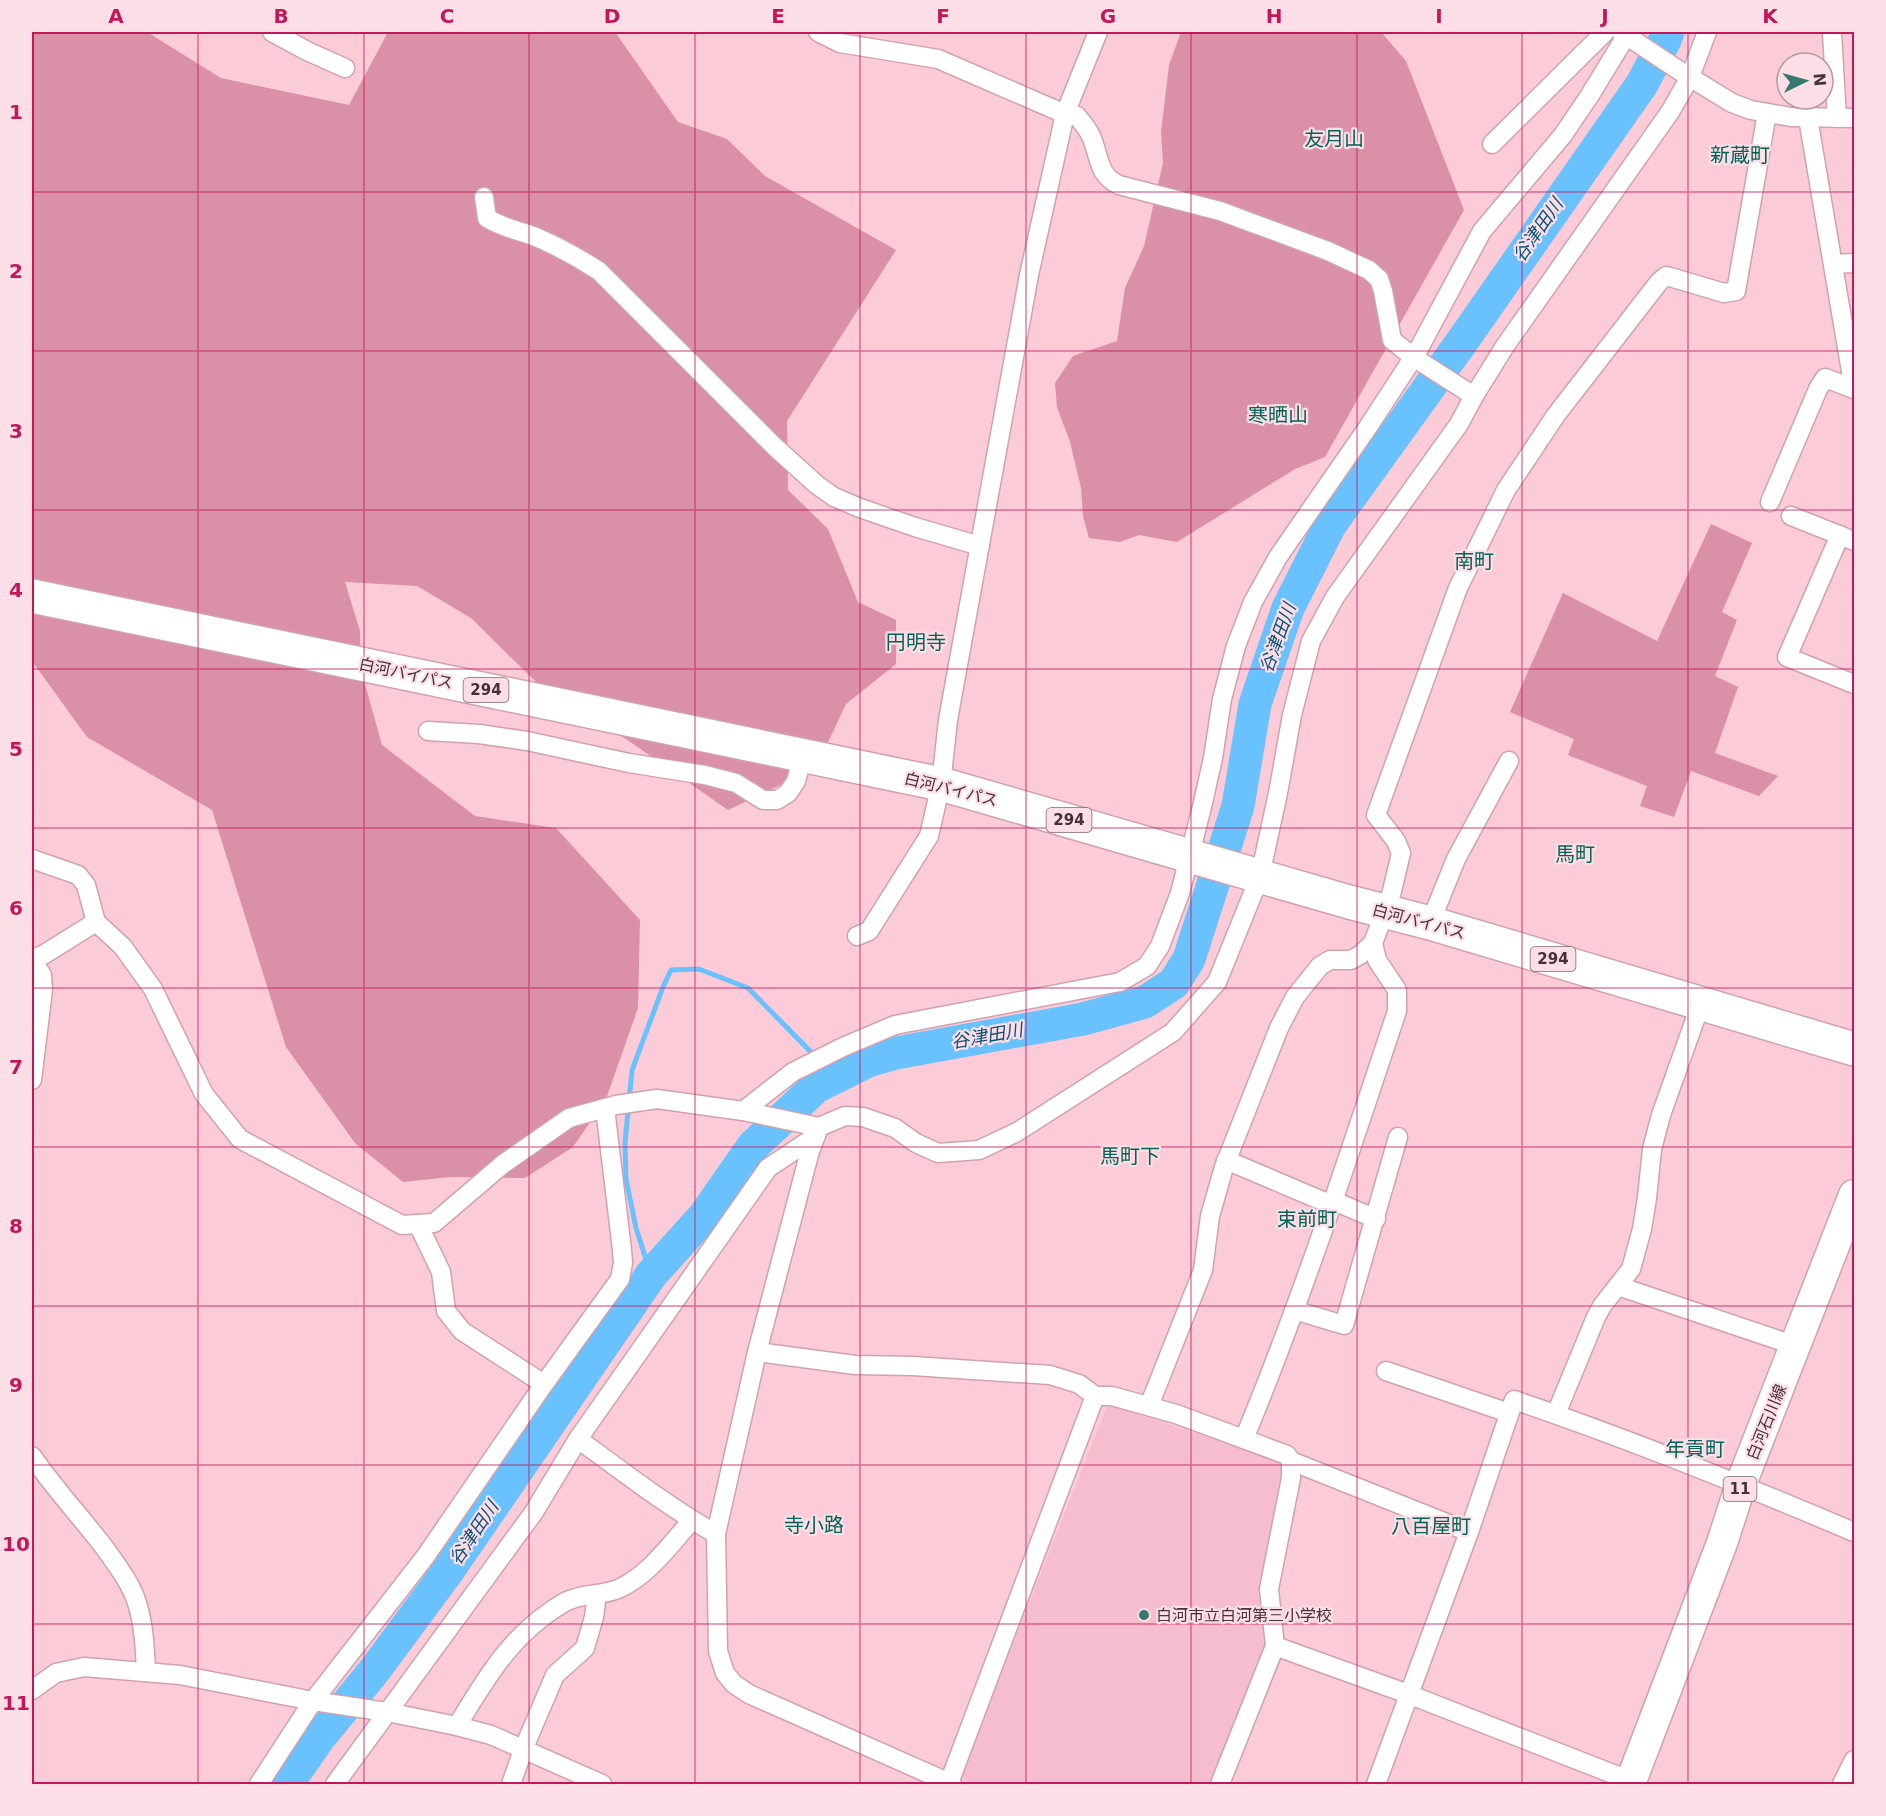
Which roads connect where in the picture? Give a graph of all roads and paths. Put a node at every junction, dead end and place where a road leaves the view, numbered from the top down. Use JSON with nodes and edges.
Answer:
{"nodes":[{"id":1,"x":272,"y":32,"type":"edge"},
{"id":2,"x":818,"y":32,"type":"edge"},
{"id":3,"x":1098,"y":32,"type":"edge"},
{"id":4,"x":1605,"y":32,"type":"edge"},
{"id":5,"x":1707,"y":32,"type":"edge"},
{"id":6,"x":1832,"y":32,"type":"edge"},
{"id":7,"x":1626,"y":36,"type":"edge"},
{"id":8,"x":345,"y":68,"type":"dead end"},
{"id":9,"x":1686,"y":75,"type":"junction"},
{"id":10,"x":1767,"y":113,"type":"junction"},
{"id":11,"x":1065,"y":114,"type":"junction"},
{"id":12,"x":1808,"y":118,"type":"junction"},
{"id":13,"x":1846,"y":118,"type":"edge"},
{"id":14,"x":1492,"y":144,"type":"dead end"},
{"id":15,"x":484,"y":198,"type":"dead end"},
{"id":16,"x":1854,"y":263,"type":"edge"},
{"id":17,"x":1833,"y":264,"type":"junction"},
{"id":18,"x":1418,"y":360,"type":"junction"},
{"id":19,"x":1854,"y":389,"type":"edge"},
{"id":20,"x":1474,"y":396,"type":"junction"},
{"id":21,"x":1770,"y":502,"type":"dead end"},
{"id":22,"x":1791,"y":516,"type":"dead end"},
{"id":23,"x":1847,"y":538,"type":"edge"},
{"id":24,"x":980,"y":546,"type":"junction"},
{"id":25,"x":32,"y":596,"type":"edge"},
{"id":26,"x":1854,"y":684,"type":"edge"},
{"id":27,"x":428,"y":731,"type":"dead end"},
{"id":28,"x":803,"y":755,"type":"junction"},
{"id":29,"x":1509,"y":761,"type":"dead end"},
{"id":30,"x":941,"y":784,"type":"junction"},
{"id":31,"x":1193,"y":856,"type":"junction"},
{"id":32,"x":32,"y":859,"type":"edge"},
{"id":33,"x":1255,"y":874,"type":"junction"},
{"id":34,"x":1385,"y":912,"type":"junction"},
{"id":35,"x":96,"y":922,"type":"junction"},
{"id":36,"x":1430,"y":923,"type":"junction"},
{"id":37,"x":857,"y":936,"type":"dead end"},
{"id":38,"x":1373,"y":943,"type":"junction"},
{"id":39,"x":32,"y":960,"type":"edge"},
{"id":40,"x":1701,"y":1003,"type":"junction"},
{"id":41,"x":1854,"y":1049,"type":"edge"},
{"id":42,"x":32,"y":1080,"type":"edge"},
{"id":43,"x":611,"y":1106,"type":"junction"},
{"id":44,"x":742,"y":1111,"type":"junction"},
{"id":45,"x":817,"y":1131,"type":"junction"},
{"id":46,"x":1398,"y":1137,"type":"dead end"},
{"id":47,"x":1227,"y":1160,"type":"junction"},
{"id":48,"x":1854,"y":1195,"type":"edge"},
{"id":49,"x":1333,"y":1203,"type":"junction"},
{"id":50,"x":1376,"y":1219,"type":"junction"},
{"id":51,"x":418,"y":1224,"type":"junction"},
{"id":52,"x":1618,"y":1286,"type":"junction"},
{"id":53,"x":1294,"y":1310,"type":"junction"},
{"id":54,"x":1796,"y":1346,"type":"junction"},
{"id":55,"x":757,"y":1352,"type":"junction"},
{"id":56,"x":1386,"y":1371,"type":"dead end"},
{"id":57,"x":544,"y":1384,"type":"junction"},
{"id":58,"x":1095,"y":1396,"type":"junction"},
{"id":59,"x":1149,"y":1406,"type":"junction"},
{"id":60,"x":1509,"y":1413,"type":"junction"},
{"id":61,"x":1556,"y":1414,"type":"junction"},
{"id":62,"x":578,"y":1438,"type":"junction"},
{"id":63,"x":1244,"y":1439,"type":"junction"},
{"id":64,"x":32,"y":1456,"type":"edge"},
{"id":65,"x":1292,"y":1461,"type":"junction"},
{"id":66,"x":1742,"y":1484,"type":"junction"},
{"id":67,"x":692,"y":1520,"type":"junction"},
{"id":68,"x":1469,"y":1532,"type":"junction"},
{"id":69,"x":1854,"y":1532,"type":"edge"},
{"id":70,"x":716,"y":1534,"type":"junction"},
{"id":71,"x":597,"y":1594,"type":"junction"},
{"id":72,"x":1275,"y":1646,"type":"junction"},
{"id":73,"x":146,"y":1672,"type":"junction"},
{"id":74,"x":32,"y":1690,"type":"edge"},
{"id":75,"x":1408,"y":1694,"type":"junction"},
{"id":76,"x":318,"y":1702,"type":"junction"},
{"id":77,"x":379,"y":1711,"type":"junction"},
{"id":78,"x":457,"y":1726,"type":"junction"},
{"id":79,"x":523,"y":1750,"type":"junction"},
{"id":80,"x":1854,"y":1760,"type":"edge"},
{"id":81,"x":1630,"y":1783,"type":"edge"},
{"id":82,"x":950,"y":1784,"type":"edge"},
{"id":83,"x":259,"y":1785,"type":"edge"},
{"id":84,"x":335,"y":1785,"type":"edge"},
{"id":85,"x":511,"y":1785,"type":"edge"},
{"id":86,"x":602,"y":1785,"type":"edge"},
{"id":87,"x":1220,"y":1785,"type":"edge"},
{"id":88,"x":1376,"y":1785,"type":"edge"},
{"id":89,"x":1842,"y":1785,"type":"edge"}],
"edges":[{"from":1,"to":8,"type":"street"},
{"from":2,"to":11,"type":"street"},
{"from":3,"to":11,"type":"street"},
{"from":4,"to":14,"type":"street"},
{"from":5,"to":9,"type":"street"},
{"from":6,"to":13,"type":"street"},
{"from":7,"to":9,"type":"street"},
{"from":7,"to":18,"type":"street"},
{"from":9,"to":10,"type":"street"},
{"from":9,"to":20,"type":"street"},
{"from":10,"to":12,"type":"street"},
{"from":10,"to":34,"type":"street"},
{"from":11,"to":18,"type":"street"},
{"from":11,"to":24,"type":"street"},
{"from":12,"to":13,"type":"street"},
{"from":12,"to":17,"type":"street"},
{"from":15,"to":24,"type":"street"},
{"from":16,"to":17,"type":"street"},
{"from":17,"to":19,"type":"street"},
{"from":18,"to":20,"type":"street"},
{"from":18,"to":31,"type":"street"},
{"from":19,"to":21,"type":"street"},
{"from":20,"to":33,"type":"street"},
{"from":22,"to":23,"type":"street"},
{"from":23,"to":26,"type":"street"},
{"from":24,"to":30,"type":"street"},
{"from":25,"to":28,"type":"highway","name":"白河バイパス","number":"294"},
{"from":27,"to":28,"type":"street"},
{"from":28,"to":30,"type":"highway","name":"白河バイパス","number":"294"},
{"from":29,"to":36,"type":"street"},
{"from":30,"to":31,"type":"highway","name":"白河バイパス","number":"294"},
{"from":30,"to":37,"type":"street"},
{"from":31,"to":33,"type":"highway","name":"白河バイパス","number":"294"},
{"from":31,"to":44,"type":"street"},
{"from":32,"to":35,"type":"street"},
{"from":33,"to":34,"type":"highway","name":"白河バイパス","number":"294"},
{"from":33,"to":45,"type":"street"},
{"from":34,"to":36,"type":"highway","name":"白河バイパス","number":"294"},
{"from":34,"to":38,"type":"street"},
{"from":35,"to":39,"type":"street"},
{"from":35,"to":51,"type":"street"},
{"from":36,"to":40,"type":"highway","name":"白河バイパス","number":"294"},
{"from":38,"to":47,"type":"street"},
{"from":38,"to":49,"type":"street"},
{"from":39,"to":42,"type":"street"},
{"from":40,"to":41,"type":"highway","name":"白河バイパス","number":"294"},
{"from":40,"to":52,"type":"street"},
{"from":43,"to":44,"type":"street"},
{"from":43,"to":51,"type":"street"},
{"from":43,"to":57,"type":"street"},
{"from":44,"to":45,"type":"street"},
{"from":45,"to":55,"type":"street"},
{"from":45,"to":62,"type":"street"},
{"from":46,"to":50,"type":"street"},
{"from":47,"to":49,"type":"street"},
{"from":47,"to":59,"type":"street"},
{"from":48,"to":54,"type":"main road","name":"白河石川線","number":"11"},
{"from":49,"to":50,"type":"street"},
{"from":49,"to":53,"type":"street"},
{"from":50,"to":53,"type":"street"},
{"from":51,"to":57,"type":"street"},
{"from":52,"to":54,"type":"street"},
{"from":52,"to":61,"type":"street"},
{"from":53,"to":63,"type":"street"},
{"from":54,"to":66,"type":"main road","name":"白河石川線","number":"11"},
{"from":55,"to":58,"type":"street"},
{"from":55,"to":70,"type":"street"},
{"from":56,"to":60,"type":"street"},
{"from":57,"to":76,"type":"street"},
{"from":58,"to":59,"type":"street"},
{"from":58,"to":82,"type":"street"},
{"from":59,"to":63,"type":"street"},
{"from":60,"to":61,"type":"street"},
{"from":60,"to":68,"type":"street"},
{"from":61,"to":66,"type":"street"},
{"from":62,"to":67,"type":"street"},
{"from":62,"to":77,"type":"street"},
{"from":63,"to":65,"type":"street"},
{"from":64,"to":73,"type":"street"},
{"from":65,"to":68,"type":"street"},
{"from":65,"to":72,"type":"street"},
{"from":66,"to":69,"type":"street"},
{"from":66,"to":81,"type":"main road","name":"白河石川線","number":"11"},
{"from":67,"to":70,"type":"street"},
{"from":67,"to":71,"type":"street"},
{"from":68,"to":75,"type":"street"},
{"from":70,"to":82,"type":"street"},
{"from":71,"to":78,"type":"street"},
{"from":71,"to":79,"type":"street"},
{"from":72,"to":75,"type":"street"},
{"from":72,"to":87,"type":"street"},
{"from":73,"to":74,"type":"street"},
{"from":73,"to":76,"type":"street"},
{"from":75,"to":81,"type":"street"},
{"from":75,"to":88,"type":"street"},
{"from":76,"to":77,"type":"street"},
{"from":76,"to":83,"type":"street"},
{"from":77,"to":78,"type":"street"},
{"from":77,"to":84,"type":"street"},
{"from":78,"to":79,"type":"street"},
{"from":79,"to":85,"type":"street"},
{"from":79,"to":86,"type":"street"},
{"from":80,"to":89,"type":"street"}]}
